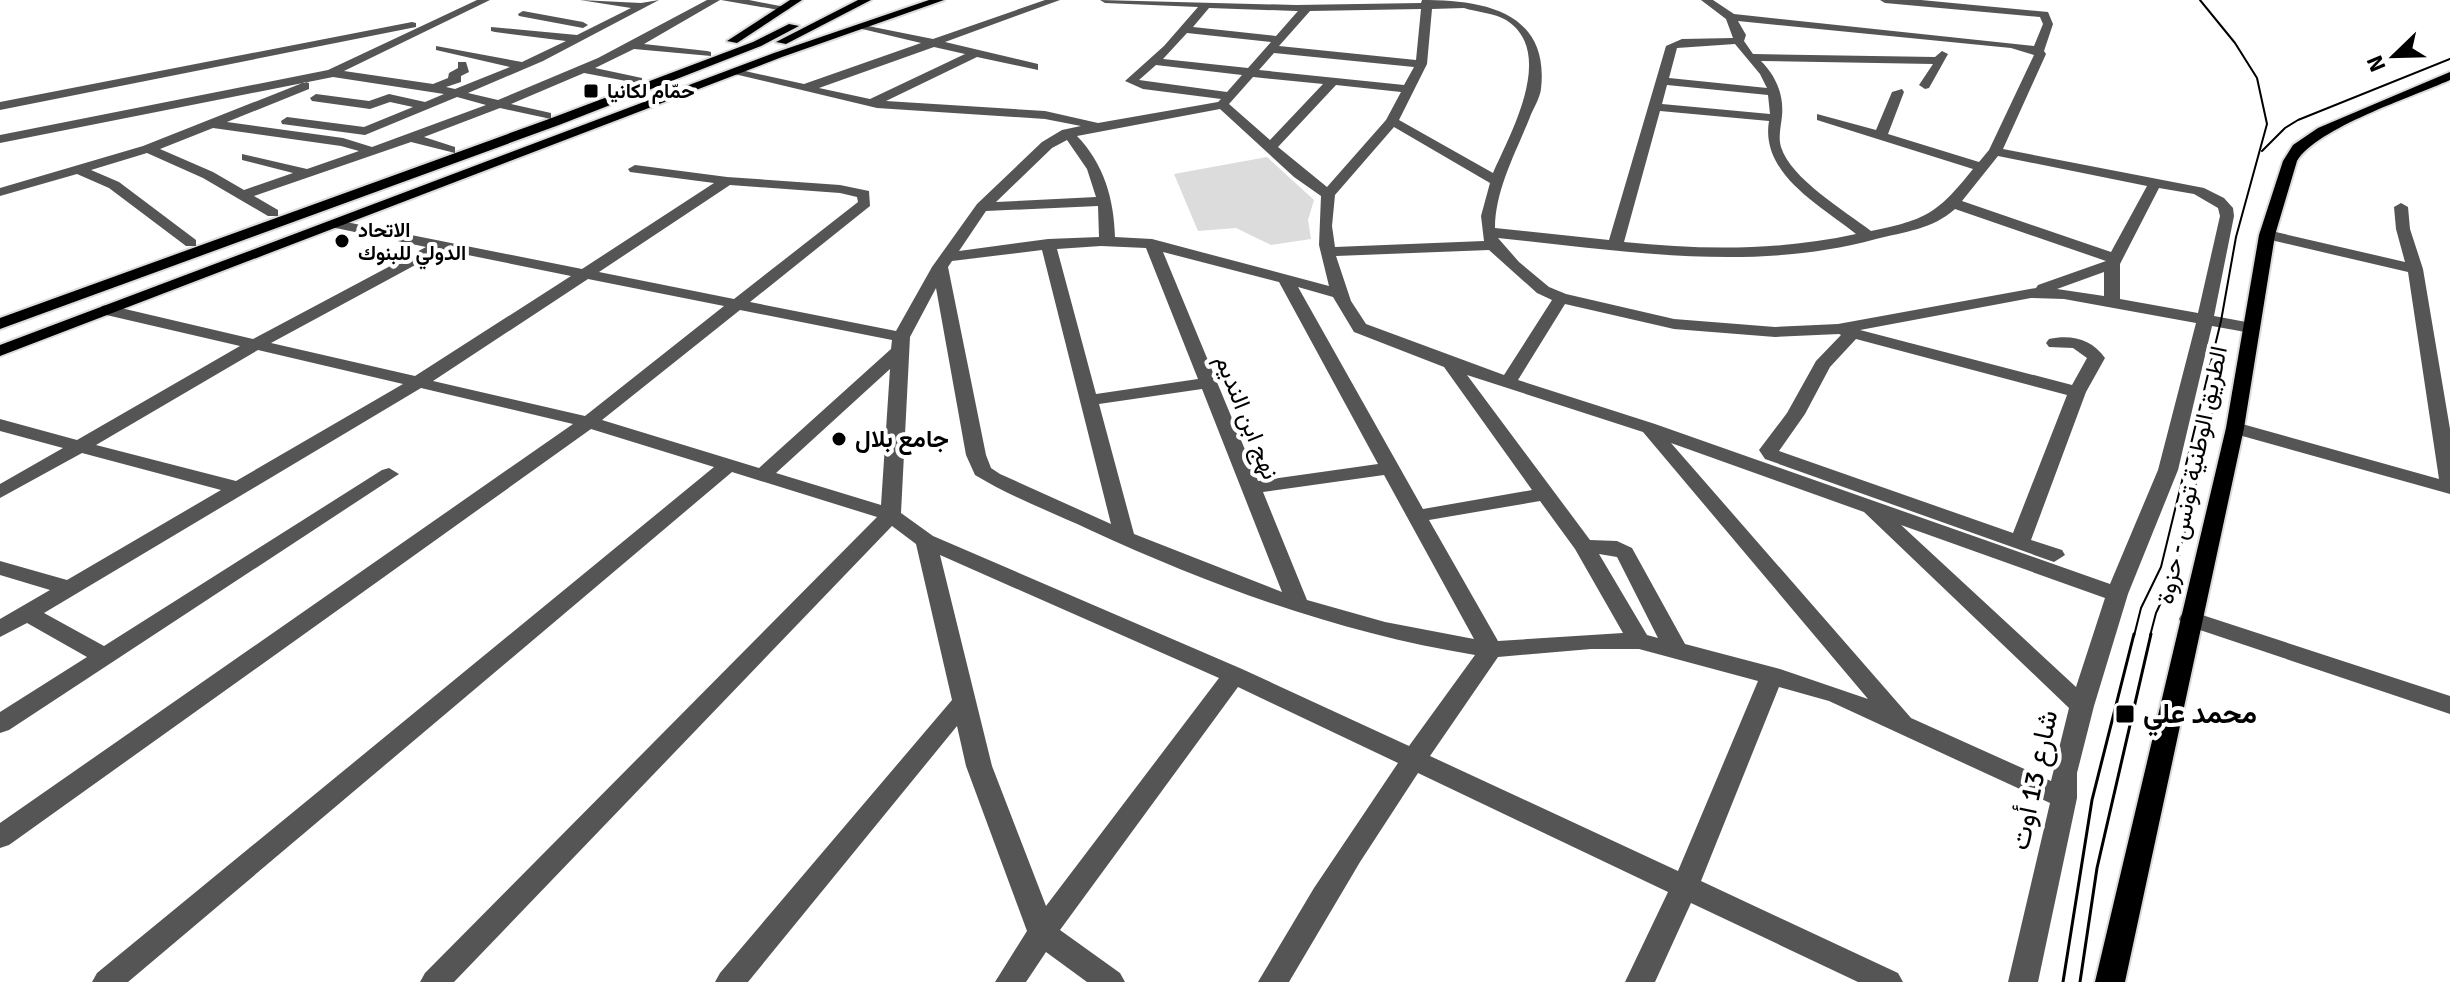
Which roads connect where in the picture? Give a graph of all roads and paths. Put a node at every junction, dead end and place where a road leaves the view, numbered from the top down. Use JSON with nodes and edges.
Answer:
{"nodes":[{"id":1,"x":485,"y":0,"type":"edge"},
{"id":2,"x":585,"y":0,"type":"edge"},
{"id":3,"x":715,"y":0,"type":"edge"},
{"id":4,"x":726,"y":0,"type":"edge"},
{"id":5,"x":843,"y":0,"type":"edge"},
{"id":6,"x":866,"y":0,"type":"edge"},
{"id":7,"x":939,"y":0,"type":"edge"},
{"id":8,"x":1055,"y":0,"type":"edge"},
{"id":9,"x":1105,"y":0,"type":"edge"},
{"id":10,"x":1706,"y":0,"type":"edge"},
{"id":11,"x":1885,"y":0,"type":"edge"},
{"id":12,"x":1185,"y":2,"type":"edge"},
{"id":13,"x":1427,"y":2,"type":"edge"},
{"id":14,"x":649,"y":3,"type":"edge"},
{"id":15,"x":791,"y":4,"type":"edge"},
{"id":16,"x":1206,"y":5,"type":"junction"},
{"id":17,"x":1305,"y":5,"type":"edge"},
{"id":18,"x":523,"y":14,"type":"dead end"},
{"id":19,"x":1731,"y":17,"type":"junction"},
{"id":20,"x":439,"y":19,"type":"junction"},
{"id":21,"x":862,"y":26,"type":"junction"},
{"id":22,"x":603,"y":27,"type":"junction"},
{"id":23,"x":495,"y":29,"type":"dead end"},
{"id":24,"x":1184,"y":29,"type":"junction"},
{"id":25,"x":540,"y":34,"type":"junction"},
{"id":26,"x":1947,"y":38,"type":"junction"},
{"id":27,"x":581,"y":39,"type":"junction"},
{"id":28,"x":1738,"y":41,"type":"junction"},
{"id":29,"x":937,"y":43,"type":"junction"},
{"id":30,"x":1275,"y":44,"type":"junction"},
{"id":31,"x":634,"y":46,"type":"junction"},
{"id":32,"x":440,"y":48,"type":"dead end"},
{"id":33,"x":2038,"y":52,"type":"junction"},
{"id":34,"x":976,"y":53,"type":"junction"},
{"id":35,"x":707,"y":54,"type":"junction"},
{"id":36,"x":1752,"y":57,"type":"junction"},
{"id":37,"x":490,"y":58,"type":"junction"},
{"id":38,"x":539,"y":59,"type":"junction"},
{"id":39,"x":1152,"y":61,"type":"junction"},
{"id":40,"x":1940,"y":61,"type":"junction"},
{"id":41,"x":462,"y":64,"type":"dead end"},
{"id":42,"x":1421,"y":64,"type":"junction"},
{"id":43,"x":524,"y":66,"type":"junction"},
{"id":44,"x":1034,"y":67,"type":"dead end"},
{"id":45,"x":583,"y":69,"type":"junction"},
{"id":46,"x":333,"y":73,"type":"junction"},
{"id":47,"x":736,"y":73,"type":"junction"},
{"id":48,"x":1250,"y":73,"type":"junction"},
{"id":49,"x":2450,"y":76,"type":"edge"},
{"id":50,"x":638,"y":81,"type":"junction"},
{"id":51,"x":1333,"y":81,"type":"junction"},
{"id":52,"x":1662,"y":81,"type":"junction"},
{"id":53,"x":1925,"y":85,"type":"dead end"},
{"id":54,"x":434,"y":88,"type":"junction"},
{"id":55,"x":803,"y":89,"type":"junction"},
{"id":56,"x":1408,"y":89,"type":"junction"},
{"id":57,"x":1774,"y":92,"type":"junction"},
{"id":58,"x":1898,"y":92,"type":"dead end"},
{"id":59,"x":458,"y":94,"type":"junction"},
{"id":60,"x":316,"y":98,"type":"dead end"},
{"id":61,"x":1226,"y":100,"type":"junction"},
{"id":62,"x":502,"y":103,"type":"junction"},
{"id":63,"x":871,"y":103,"type":"junction"},
{"id":64,"x":0,"y":106,"type":"edge"},
{"id":65,"x":427,"y":106,"type":"junction"},
{"id":66,"x":1655,"y":107,"type":"junction"},
{"id":67,"x":546,"y":116,"type":"junction"},
{"id":68,"x":1822,"y":117,"type":"dead end"},
{"id":69,"x":1776,"y":118,"type":"junction"},
{"id":70,"x":287,"y":121,"type":"dead end"},
{"id":71,"x":1392,"y":121,"type":"junction"},
{"id":72,"x":214,"y":124,"type":"junction"},
{"id":73,"x":1101,"y":126,"type":"junction"},
{"id":74,"x":1067,"y":133,"type":"junction"},
{"id":75,"x":1881,"y":135,"type":"junction"},
{"id":76,"x":410,"y":137,"type":"junction"},
{"id":77,"x":0,"y":139,"type":"edge"},
{"id":78,"x":1270,"y":148,"type":"junction"},
{"id":79,"x":148,"y":149,"type":"junction"},
{"id":80,"x":450,"y":150,"type":"junction"},
{"id":81,"x":372,"y":151,"type":"junction"},
{"id":82,"x":1995,"y":151,"type":"junction"},
{"id":83,"x":247,"y":157,"type":"dead end"},
{"id":84,"x":1980,"y":167,"type":"junction"},
{"id":85,"x":635,"y":169,"type":"dead end"},
{"id":86,"x":80,"y":170,"type":"junction"},
{"id":87,"x":307,"y":173,"type":"junction"},
{"id":88,"x":727,"y":181,"type":"junction"},
{"id":89,"x":1497,"y":181,"type":"junction"},
{"id":90,"x":2155,"y":183,"type":"junction"},
{"id":91,"x":0,"y":192,"type":"edge"},
{"id":92,"x":1328,"y":194,"type":"junction"},
{"id":93,"x":241,"y":196,"type":"junction"},
{"id":94,"x":1104,"y":201,"type":"junction"},
{"id":95,"x":1953,"y":203,"type":"junction"},
{"id":96,"x":982,"y":207,"type":"junction"},
{"id":97,"x":2401,"y":207,"type":"dead end"},
{"id":98,"x":273,"y":213,"type":"junction"},
{"id":99,"x":338,"y":218,"type":"junction"},
{"id":100,"x":2267,"y":235,"type":"junction"},
{"id":101,"x":1869,"y":237,"type":"junction"},
{"id":102,"x":1490,"y":239,"type":"junction"},
{"id":103,"x":1107,"y":241,"type":"junction"},
{"id":104,"x":191,"y":243,"type":"junction"},
{"id":105,"x":1048,"y":244,"type":"junction"},
{"id":106,"x":1152,"y":244,"type":"junction"},
{"id":107,"x":1616,"y":244,"type":"junction"},
{"id":108,"x":439,"y":246,"type":"junction"},
{"id":109,"x":1328,"y":252,"type":"junction"},
{"id":110,"x":2113,"y":261,"type":"junction"},
{"id":111,"x":944,"y":262,"type":"junction"},
{"id":112,"x":2415,"y":269,"type":"junction"},
{"id":113,"x":586,"y":274,"type":"junction"},
{"id":114,"x":1285,"y":279,"type":"junction"},
{"id":115,"x":2031,"y":293,"type":"junction"},
{"id":116,"x":1341,"y":294,"type":"junction"},
{"id":117,"x":1561,"y":298,"type":"junction"},
{"id":118,"x":2112,"y":300,"type":"junction"},
{"id":119,"x":738,"y":304,"type":"junction"},
{"id":120,"x":108,"y":310,"type":"junction"},
{"id":121,"x":0,"y":313,"type":"edge"},
{"id":122,"x":2203,"y":318,"type":"junction"},
{"id":123,"x":0,"y":324,"type":"edge"},
{"id":124,"x":2251,"y":328,"type":"junction"},
{"id":125,"x":1845,"y":331,"type":"junction"},
{"id":126,"x":0,"y":337,"type":"edge"},
{"id":127,"x":258,"y":343,"type":"junction"},
{"id":128,"x":2055,"y":343,"type":"dead end"},
{"id":129,"x":900,"y":344,"type":"junction"},
{"id":130,"x":0,"y":351,"type":"edge"},
{"id":131,"x":1450,"y":363,"type":"junction"},
{"id":132,"x":419,"y":382,"type":"junction"},
{"id":133,"x":1508,"y":382,"type":"junction"},
{"id":134,"x":1208,"y":383,"type":"junction"},
{"id":135,"x":2077,"y":392,"type":"junction"},
{"id":136,"x":1089,"y":400,"type":"junction"},
{"id":137,"x":588,"y":422,"type":"junction"},
{"id":138,"x":0,"y":425,"type":"edge"},
{"id":139,"x":1648,"y":428,"type":"junction"},
{"id":140,"x":2235,"y":428,"type":"junction"},
{"id":141,"x":82,"y":445,"type":"junction"},
{"id":142,"x":729,"y":465,"type":"junction"},
{"id":143,"x":1390,"y":468,"type":"junction"},
{"id":144,"x":389,"y":474,"type":"dead end"},
{"id":145,"x":764,"y":474,"type":"junction"},
{"id":146,"x":1251,"y":488,"type":"junction"},
{"id":147,"x":2450,"y":488,"type":"edge"},
{"id":148,"x":241,"y":489,"type":"junction"},
{"id":149,"x":0,"y":492,"type":"edge"},
{"id":150,"x":1545,"y":494,"type":"junction"},
{"id":151,"x":1869,"y":506,"type":"junction"},
{"id":152,"x":891,"y":515,"type":"junction"},
{"id":153,"x":1417,"y":516,"type":"junction"},
{"id":154,"x":1125,"y":538,"type":"junction"},
{"id":155,"x":926,"y":541,"type":"junction"},
{"id":156,"x":2019,"y":544,"type":"junction"},
{"id":157,"x":1584,"y":547,"type":"junction"},
{"id":158,"x":2054,"y":555,"type":"dead end"},
{"id":159,"x":0,"y":568,"type":"edge"},
{"id":160,"x":69,"y":588,"type":"junction"},
{"id":161,"x":2117,"y":594,"type":"junction"},
{"id":162,"x":1299,"y":607,"type":"junction"},
{"id":163,"x":27,"y":613,"type":"junction"},
{"id":164,"x":2190,"y":619,"type":"junction"},
{"id":165,"x":0,"y":629,"type":"edge"},
{"id":166,"x":1639,"y":641,"type":"junction"},
{"id":167,"x":1491,"y":650,"type":"junction"},
{"id":168,"x":1676,"y":650,"type":"junction"},
{"id":169,"x":104,"y":656,"type":"junction"},
{"id":170,"x":1234,"y":675,"type":"junction"},
{"id":171,"x":1772,"y":675,"type":"junction"},
{"id":172,"x":963,"y":703,"type":"junction"},
{"id":173,"x":2450,"y":705,"type":"edge"},
{"id":174,"x":2082,"y":706,"type":"junction"},
{"id":175,"x":0,"y":724,"type":"edge"},
{"id":176,"x":1904,"y":725,"type":"junction"},
{"id":177,"x":1413,"y":759,"type":"junction"},
{"id":178,"x":2064,"y":798,"type":"junction"},
{"id":179,"x":0,"y":837,"type":"edge"},
{"id":180,"x":1685,"y":886,"type":"junction"},
{"id":181,"x":1042,"y":933,"type":"junction"},
{"id":182,"x":107,"y":982,"type":"edge"},
{"id":183,"x":435,"y":982,"type":"edge"},
{"id":184,"x":730,"y":982,"type":"edge"},
{"id":185,"x":1010,"y":982,"type":"edge"},
{"id":186,"x":1110,"y":982,"type":"edge"},
{"id":187,"x":1273,"y":982,"type":"edge"},
{"id":188,"x":1640,"y":982,"type":"edge"},
{"id":189,"x":1888,"y":982,"type":"edge"},
{"id":190,"x":2023,"y":982,"type":"edge"},
{"id":191,"x":2110,"y":982,"type":"edge"}],
"edges":[{"from":1,"to":20,"type":"street"},
{"from":2,"to":14,"type":"street"},
{"from":3,"to":31,"type":"street"},
{"from":4,"to":15,"type":"street"},
{"from":5,"to":123,"type":"main road"},
{"from":6,"to":99,"type":"main road"},
{"from":7,"to":21,"type":"main road"},
{"from":8,"to":29,"type":"street"},
{"from":9,"to":12,"type":"street"},
{"from":10,"to":19,"type":"street"},
{"from":11,"to":33,"type":"street"},
{"from":12,"to":16,"type":"street"},
{"from":13,"to":17,"type":"street"},
{"from":13,"to":42,"type":"street"},
{"from":13,"to":89,"type":"street"},
{"from":14,"to":22,"type":"street"},
{"from":15,"to":35,"type":"main road"},
{"from":16,"to":17,"type":"street"},
{"from":16,"to":24,"type":"street"},
{"from":17,"to":30,"type":"street"},
{"from":18,"to":22,"type":"street"},
{"from":19,"to":26,"type":"street"},
{"from":19,"to":28,"type":"street"},
{"from":20,"to":46,"type":"street"},
{"from":20,"to":64,"type":"street"},
{"from":21,"to":29,"type":"street"},
{"from":21,"to":47,"type":"main road"},
{"from":22,"to":27,"type":"street"},
{"from":23,"to":25,"type":"street"},
{"from":24,"to":30,"type":"street"},
{"from":24,"to":39,"type":"street"},
{"from":25,"to":27,"type":"street"},
{"from":25,"to":37,"type":"street"},
{"from":26,"to":33,"type":"street"},
{"from":26,"to":40,"type":"street"},
{"from":27,"to":31,"type":"street"},
{"from":27,"to":38,"type":"street"},
{"from":28,"to":36,"type":"street"},
{"from":28,"to":52,"type":"street"},
{"from":29,"to":34,"type":"street"},
{"from":29,"to":55,"type":"street"},
{"from":30,"to":42,"type":"street"},
{"from":30,"to":48,"type":"street"},
{"from":31,"to":35,"type":"street"},
{"from":31,"to":45,"type":"street"},
{"from":32,"to":37,"type":"street"},
{"from":33,"to":82,"type":"street"},
{"from":34,"to":44,"type":"street"},
{"from":34,"to":63,"type":"street"},
{"from":35,"to":50,"type":"main road"},
{"from":36,"to":40,"type":"street"},
{"from":36,"to":57,"type":"street"},
{"from":37,"to":43,"type":"street"},
{"from":38,"to":43,"type":"street"},
{"from":38,"to":45,"type":"street"},
{"from":39,"to":48,"type":"street"},
{"from":39,"to":61,"type":"street"},
{"from":40,"to":53,"type":"street"},
{"from":41,"to":54,"type":"street"},
{"from":42,"to":56,"type":"street"},
{"from":43,"to":59,"type":"street"},
{"from":45,"to":50,"type":"street"},
{"from":45,"to":62,"type":"street"},
{"from":46,"to":54,"type":"street"},
{"from":46,"to":72,"type":"street"},
{"from":46,"to":77,"type":"street"},
{"from":47,"to":55,"type":"street"},
{"from":47,"to":99,"type":"main road"},
{"from":48,"to":51,"type":"street"},
{"from":48,"to":61,"type":"street"},
{"from":49,"to":100,"type":"main road","name":"الطريق الوطنية تونس - حزوة"},
{"from":50,"to":67,"type":"main road"},
{"from":51,"to":56,"type":"street"},
{"from":51,"to":78,"type":"street"},
{"from":52,"to":57,"type":"street"},
{"from":52,"to":66,"type":"street"},
{"from":54,"to":59,"type":"street"},
{"from":55,"to":63,"type":"street"},
{"from":56,"to":71,"type":"street"},
{"from":57,"to":69,"type":"street"},
{"from":58,"to":75,"type":"street"},
{"from":59,"to":62,"type":"street"},
{"from":59,"to":65,"type":"street"},
{"from":60,"to":65,"type":"street"},
{"from":61,"to":73,"type":"street"},
{"from":61,"to":78,"type":"street"},
{"from":62,"to":67,"type":"street"},
{"from":62,"to":76,"type":"street"},
{"from":63,"to":73,"type":"street"},
{"from":65,"to":70,"type":"street"},
{"from":66,"to":69,"type":"street"},
{"from":66,"to":107,"type":"street"},
{"from":67,"to":80,"type":"main road"},
{"from":68,"to":75,"type":"street"},
{"from":69,"to":101,"type":"street"},
{"from":71,"to":89,"type":"street"},
{"from":71,"to":92,"type":"street"},
{"from":72,"to":79,"type":"street"},
{"from":72,"to":81,"type":"street"},
{"from":73,"to":74,"type":"street"},
{"from":74,"to":94,"type":"street"},
{"from":74,"to":96,"type":"street"},
{"from":75,"to":84,"type":"street"},
{"from":76,"to":80,"type":"street"},
{"from":76,"to":81,"type":"street"},
{"from":78,"to":92,"type":"street"},
{"from":79,"to":86,"type":"street"},
{"from":79,"to":93,"type":"street"},
{"from":80,"to":98,"type":"main road"},
{"from":81,"to":87,"type":"street"},
{"from":82,"to":84,"type":"street"},
{"from":82,"to":90,"type":"street"},
{"from":83,"to":87,"type":"street"},
{"from":84,"to":95,"type":"street"},
{"from":85,"to":88,"type":"street"},
{"from":86,"to":91,"type":"street"},
{"from":86,"to":104,"type":"street"},
{"from":87,"to":93,"type":"street"},
{"from":88,"to":113,"type":"street"},
{"from":88,"to":119,"type":"street"},
{"from":89,"to":102,"type":"street"},
{"from":90,"to":110,"type":"street"},
{"from":90,"to":122,"type":"street","name":"شارع 13 أوت"},
{"from":92,"to":109,"type":"street"},
{"from":93,"to":98,"type":"street"},
{"from":94,"to":96,"type":"street"},
{"from":94,"to":103,"type":"street"},
{"from":95,"to":101,"type":"street"},
{"from":95,"to":110,"type":"street"},
{"from":96,"to":111,"type":"street"},
{"from":97,"to":112,"type":"street"},
{"from":98,"to":104,"type":"main road"},
{"from":99,"to":108,"type":"street"},
{"from":99,"to":120,"type":"main road"},
{"from":99,"to":126,"type":"main road"},
{"from":100,"to":112,"type":"street"},
{"from":100,"to":124,"type":"main road","name":"الطريق الوطنية تونس - حزوة"},
{"from":101,"to":107,"type":"street"},
{"from":102,"to":107,"type":"street"},
{"from":102,"to":109,"type":"street"},
{"from":102,"to":117,"type":"street"},
{"from":103,"to":105,"type":"street"},
{"from":103,"to":106,"type":"street"},
{"from":104,"to":121,"type":"main road"},
{"from":105,"to":111,"type":"street"},
{"from":105,"to":136,"type":"street"},
{"from":106,"to":114,"type":"street"},
{"from":106,"to":134,"type":"street","name":"نهج ابن النديم"},
{"from":108,"to":113,"type":"street"},
{"from":108,"to":127,"type":"street"},
{"from":109,"to":116,"type":"street"},
{"from":110,"to":115,"type":"street"},
{"from":110,"to":118,"type":"street"},
{"from":111,"to":129,"type":"street"},
{"from":111,"to":154,"type":"street"},
{"from":112,"to":147,"type":"street"},
{"from":113,"to":119,"type":"street"},
{"from":113,"to":132,"type":"street"},
{"from":114,"to":116,"type":"street"},
{"from":114,"to":143,"type":"street"},
{"from":115,"to":118,"type":"street"},
{"from":115,"to":125,"type":"street"},
{"from":116,"to":131,"type":"street"},
{"from":117,"to":125,"type":"street"},
{"from":117,"to":133,"type":"street"},
{"from":118,"to":122,"type":"street"},
{"from":119,"to":129,"type":"street"},
{"from":119,"to":137,"type":"street"},
{"from":120,"to":127,"type":"street"},
{"from":120,"to":130,"type":"main road"},
{"from":122,"to":124,"type":"street"},
{"from":122,"to":161,"type":"street","name":"شارع 13 أوت"},
{"from":124,"to":140,"type":"main road","name":"الطريق الوطنية تونس - حزوة"},
{"from":125,"to":135,"type":"street"},
{"from":125,"to":156,"type":"street"},
{"from":127,"to":132,"type":"street"},
{"from":127,"to":141,"type":"street"},
{"from":128,"to":135,"type":"street"},
{"from":129,"to":145,"type":"street"},
{"from":129,"to":152,"type":"street"},
{"from":131,"to":133,"type":"street"},
{"from":131,"to":150,"type":"street"},
{"from":132,"to":137,"type":"street"},
{"from":132,"to":148,"type":"street"},
{"from":133,"to":139,"type":"street"},
{"from":134,"to":136,"type":"street"},
{"from":134,"to":146,"type":"street","name":"نهج ابن النديم"},
{"from":135,"to":156,"type":"street"},
{"from":136,"to":154,"type":"street"},
{"from":137,"to":142,"type":"street"},
{"from":137,"to":179,"type":"street"},
{"from":138,"to":141,"type":"street"},
{"from":139,"to":151,"type":"street"},
{"from":139,"to":176,"type":"street"},
{"from":140,"to":147,"type":"street"},
{"from":140,"to":164,"type":"main road","name":"الطريق الوطنية تونس - حزوة"},
{"from":141,"to":148,"type":"street"},
{"from":141,"to":149,"type":"street"},
{"from":142,"to":145,"type":"street"},
{"from":142,"to":182,"type":"street"},
{"from":143,"to":146,"type":"street"},
{"from":143,"to":153,"type":"street"},
{"from":144,"to":169,"type":"street"},
{"from":145,"to":152,"type":"street"},
{"from":146,"to":162,"type":"street","name":"نهج ابن النديم"},
{"from":148,"to":160,"type":"street"},
{"from":150,"to":153,"type":"street"},
{"from":150,"to":157,"type":"street"},
{"from":151,"to":161,"type":"street"},
{"from":151,"to":174,"type":"street"},
{"from":152,"to":155,"type":"street"},
{"from":152,"to":183,"type":"street"},
{"from":153,"to":167,"type":"street"},
{"from":154,"to":162,"type":"street"},
{"from":155,"to":170,"type":"street"},
{"from":155,"to":172,"type":"street"},
{"from":156,"to":158,"type":"street"},
{"from":157,"to":166,"type":"street"},
{"from":157,"to":168,"type":"street"},
{"from":159,"to":160,"type":"street"},
{"from":160,"to":163,"type":"street"},
{"from":161,"to":174,"type":"street","name":"شارع 13 أوت"},
{"from":162,"to":167,"type":"street"},
{"from":163,"to":165,"type":"street"},
{"from":163,"to":169,"type":"street"},
{"from":164,"to":173,"type":"street"},
{"from":164,"to":191,"type":"main road","name":"الطريق الوطنية تونس - حزوة"},
{"from":166,"to":167,"type":"street"},
{"from":166,"to":168,"type":"street"},
{"from":167,"to":177,"type":"street"},
{"from":168,"to":171,"type":"street"},
{"from":169,"to":175,"type":"street"},
{"from":170,"to":177,"type":"street"},
{"from":170,"to":181,"type":"street"},
{"from":171,"to":176,"type":"street"},
{"from":171,"to":180,"type":"street"},
{"from":172,"to":181,"type":"street"},
{"from":172,"to":184,"type":"street"},
{"from":174,"to":178,"type":"street","name":"شارع 13 أوت"},
{"from":176,"to":178,"type":"street"},
{"from":177,"to":180,"type":"street"},
{"from":177,"to":187,"type":"street"},
{"from":178,"to":190,"type":"street","name":"شارع 13 أوت"},
{"from":180,"to":188,"type":"street"},
{"from":180,"to":189,"type":"street"},
{"from":181,"to":185,"type":"street"},
{"from":181,"to":186,"type":"street"}]}
